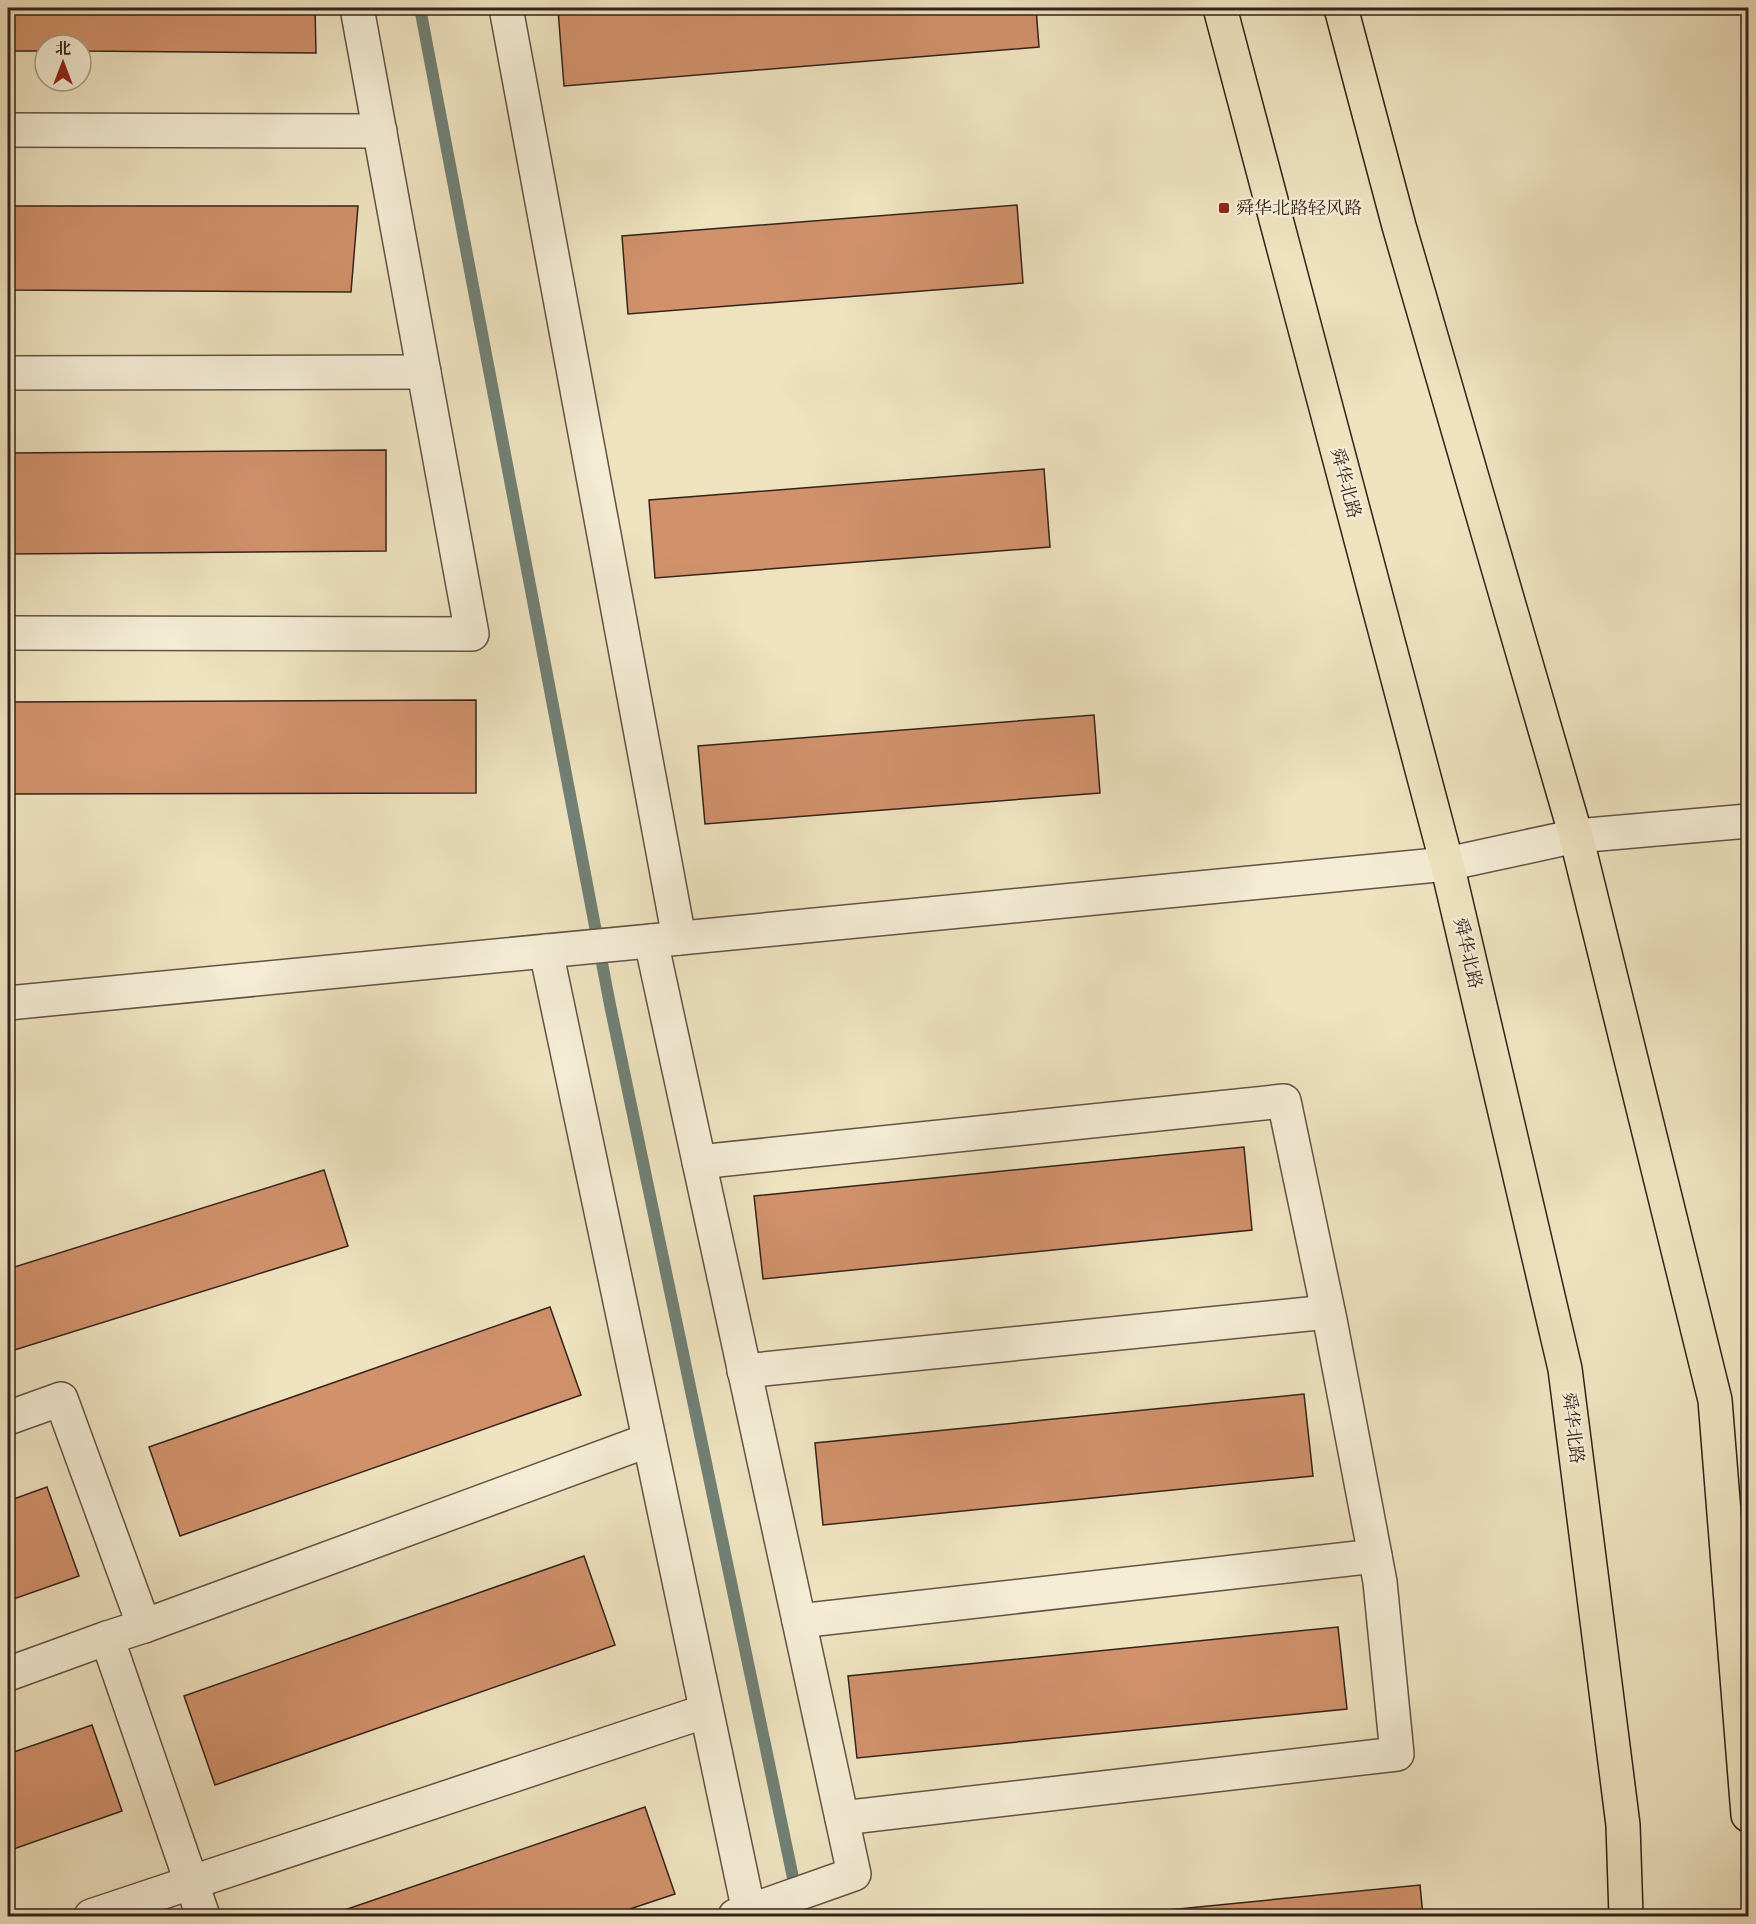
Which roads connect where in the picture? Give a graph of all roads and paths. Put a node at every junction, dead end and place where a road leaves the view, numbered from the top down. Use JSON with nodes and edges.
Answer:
{"nodes":[{"id":1,"x":357,"y":8,"type":"edge"},
{"id":2,"x":506,"y":8,"type":"edge"},
{"id":3,"x":1220,"y":8,"type":"edge"},
{"id":4,"x":1341,"y":8,"type":"edge"},
{"id":5,"x":8,"y":129,"type":"edge"},
{"id":6,"x":380,"y":131,"type":"junction"},
{"id":7,"x":424,"y":372,"type":"junction"},
{"id":8,"x":8,"y":373,"type":"edge"},
{"id":9,"x":8,"y":633,"type":"edge"},
{"id":10,"x":1749,"y":821,"type":"edge"},
{"id":11,"x":1576,"y":836,"type":"junction"},
{"id":12,"x":1447,"y":864,"type":"junction"},
{"id":13,"x":650,"y":941,"type":"junction"},
{"id":14,"x":546,"y":951,"type":"junction"},
{"id":15,"x":8,"y":1003,"type":"edge"},
{"id":16,"x":699,"y":1162,"type":"junction"},
{"id":17,"x":1328,"y":1312,"type":"junction"},
{"id":18,"x":744,"y":1371,"type":"junction"},
{"id":19,"x":8,"y":1418,"type":"edge"},
{"id":20,"x":649,"y":1440,"type":"junction"},
{"id":21,"x":1375,"y":1556,"type":"junction"},
{"id":22,"x":799,"y":1622,"type":"junction"},
{"id":23,"x":144,"y":1626,"type":"junction"},
{"id":24,"x":107,"y":1638,"type":"junction"},
{"id":25,"x":8,"y":1674,"type":"edge"},
{"id":26,"x":706,"y":1711,"type":"junction"},
{"id":27,"x":1749,"y":1815,"type":"edge"},
{"id":28,"x":842,"y":1818,"type":"junction"},
{"id":29,"x":192,"y":1883,"type":"junction"},
{"id":30,"x":754,"y":1910,"type":"edge"},
{"id":31,"x":91,"y":1917,"type":"edge"},
{"id":32,"x":203,"y":1917,"type":"edge"},
{"id":33,"x":1626,"y":1917,"type":"edge"}],
"edges":[{"from":1,"to":6,"type":"street"},
{"from":2,"to":13,"type":"street"},
{"from":3,"to":12,"type":"main road","name":"舜华北路"},
{"from":4,"to":11,"type":"main road"},
{"from":5,"to":6,"type":"street"},
{"from":6,"to":7,"type":"street"},
{"from":7,"to":8,"type":"street"},
{"from":7,"to":9,"type":"street"},
{"from":10,"to":11,"type":"street"},
{"from":11,"to":12,"type":"street"},
{"from":11,"to":27,"type":"main road"},
{"from":12,"to":13,"type":"street"},
{"from":12,"to":33,"type":"main road","name":"舜华北路"},
{"from":13,"to":14,"type":"street"},
{"from":13,"to":16,"type":"street"},
{"from":14,"to":15,"type":"street"},
{"from":14,"to":20,"type":"street"},
{"from":16,"to":17,"type":"street"},
{"from":16,"to":18,"type":"street"},
{"from":17,"to":18,"type":"street"},
{"from":17,"to":21,"type":"street"},
{"from":18,"to":22,"type":"street"},
{"from":19,"to":23,"type":"street"},
{"from":20,"to":23,"type":"street"},
{"from":20,"to":26,"type":"street"},
{"from":21,"to":22,"type":"street"},
{"from":21,"to":28,"type":"street"},
{"from":22,"to":28,"type":"street"},
{"from":23,"to":24,"type":"street"},
{"from":24,"to":25,"type":"street"},
{"from":24,"to":29,"type":"street"},
{"from":26,"to":29,"type":"street"},
{"from":26,"to":30,"type":"street"},
{"from":28,"to":30,"type":"street"},
{"from":29,"to":31,"type":"street"},
{"from":29,"to":32,"type":"street"}]}
